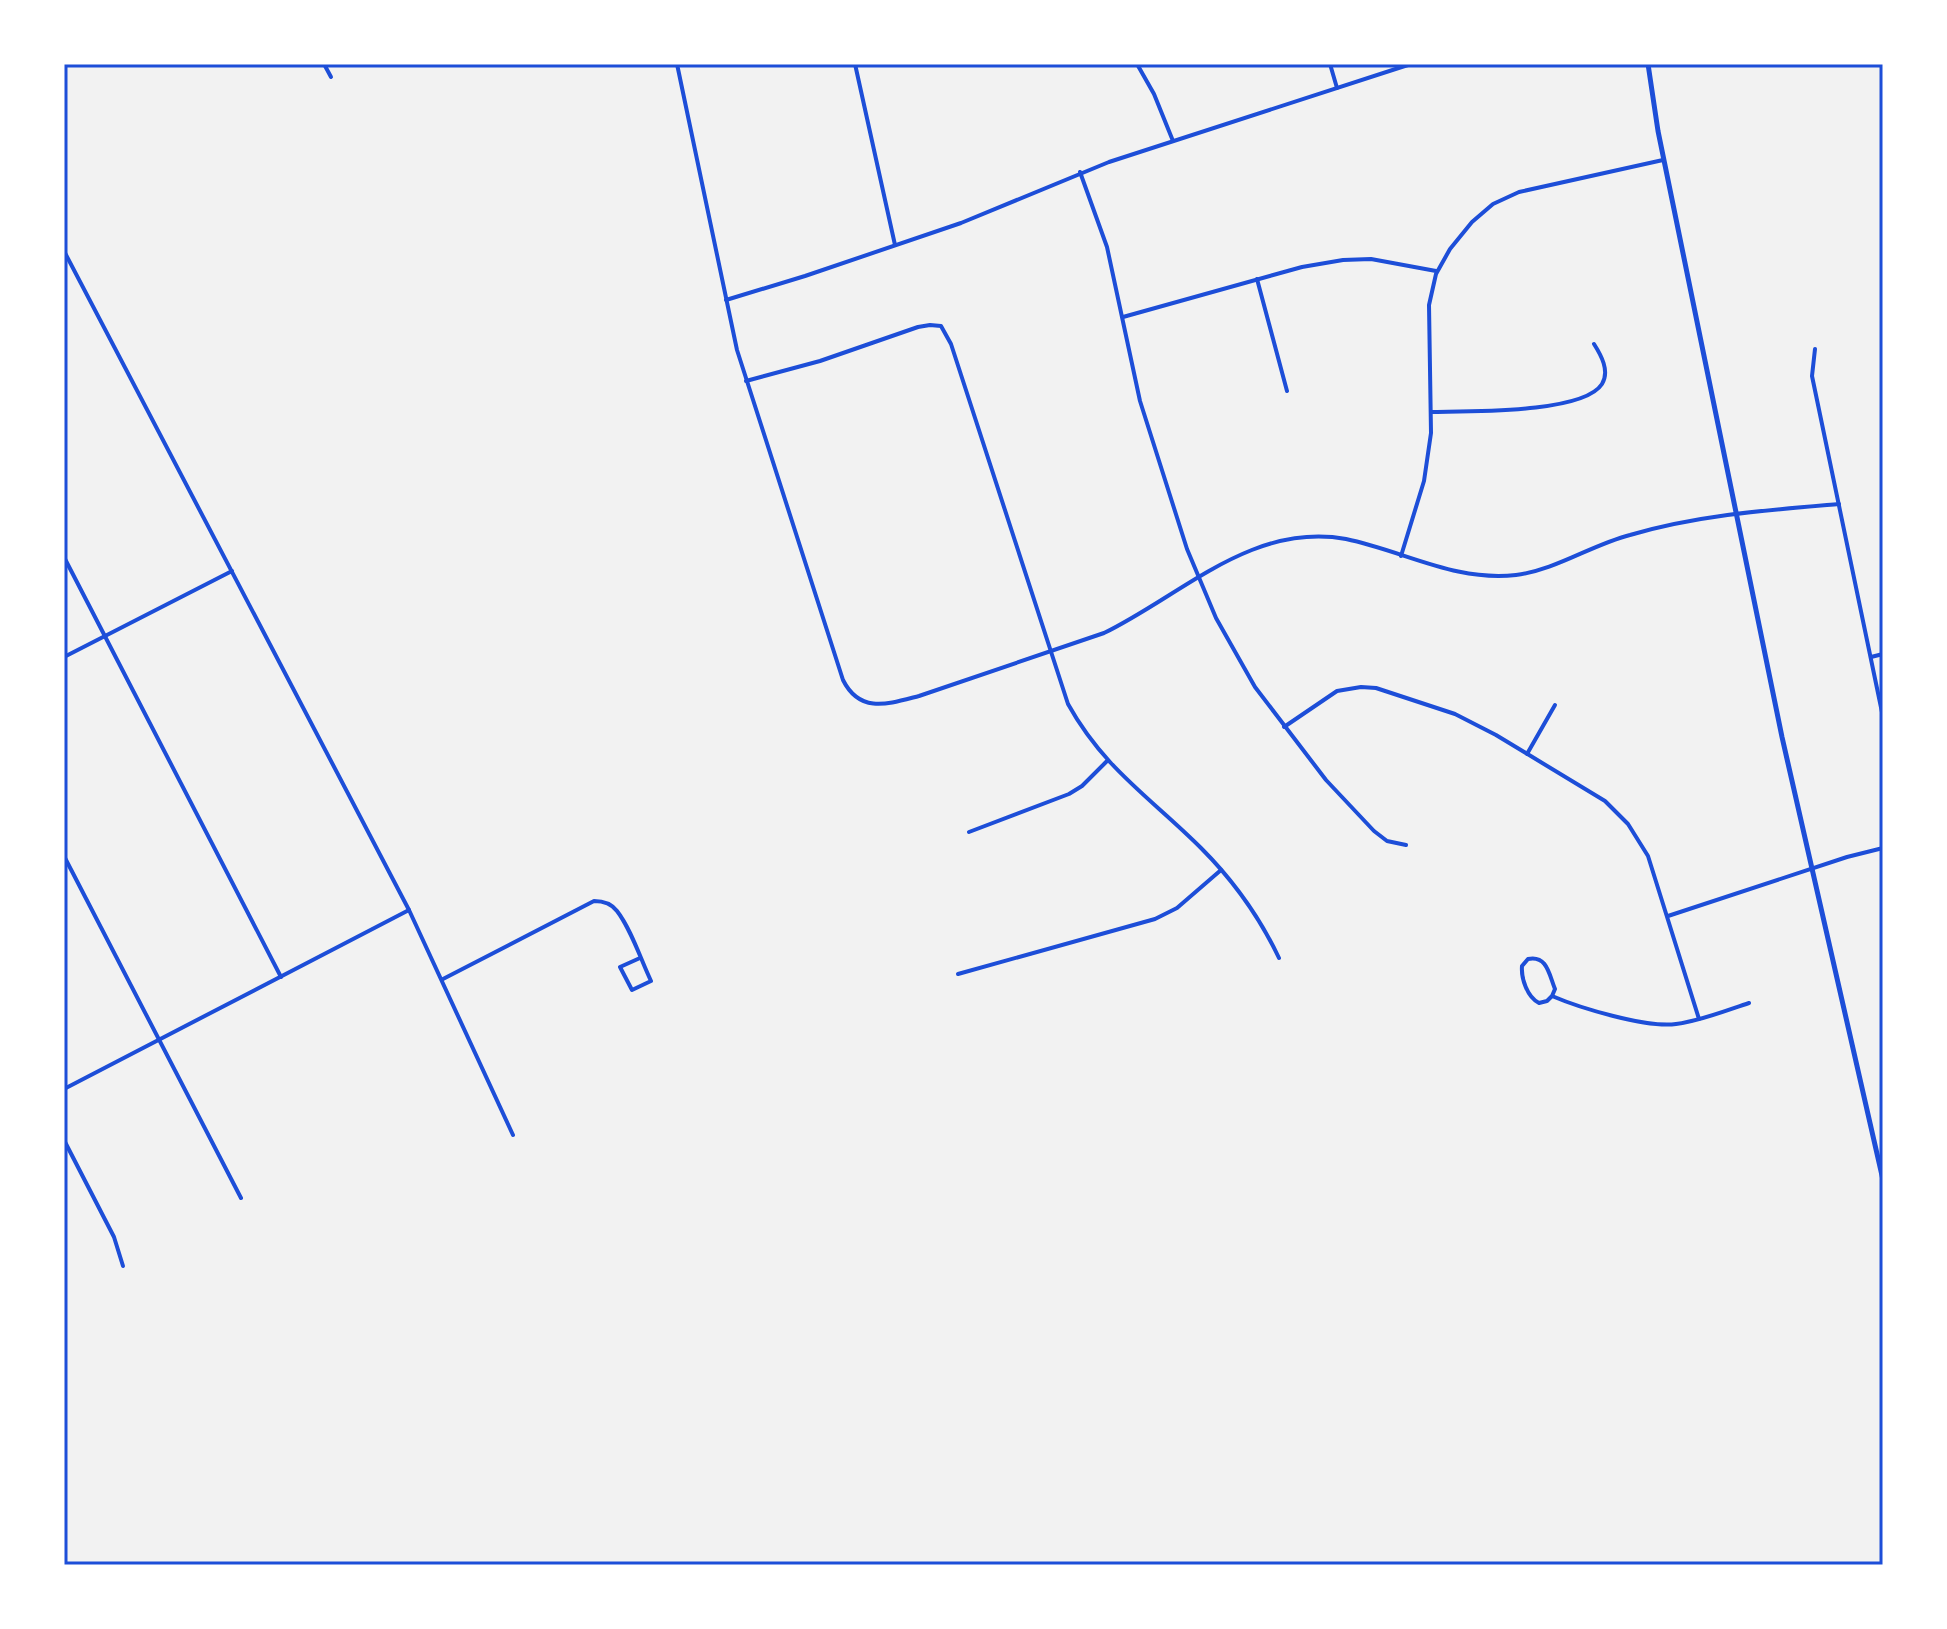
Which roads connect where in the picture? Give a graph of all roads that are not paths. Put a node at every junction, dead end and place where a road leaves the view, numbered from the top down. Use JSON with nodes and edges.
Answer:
{"nodes":[{"id":1,"x":324,"y":64,"type":"edge"},
{"id":2,"x":677,"y":64,"type":"edge"},
{"id":3,"x":855,"y":64,"type":"edge"},
{"id":4,"x":1137,"y":64,"type":"edge"},
{"id":5,"x":1330,"y":64,"type":"edge"},
{"id":6,"x":1411,"y":64,"type":"edge"},
{"id":7,"x":1648,"y":64,"type":"edge"},
{"id":8,"x":331,"y":77,"type":"dead end"},
{"id":9,"x":1337,"y":88,"type":"junction"},
{"id":10,"x":1173,"y":141,"type":"junction"},
{"id":11,"x":1663,"y":160,"type":"junction"},
{"id":12,"x":1080,"y":172,"type":"junction"},
{"id":13,"x":895,"y":245,"type":"junction"},
{"id":14,"x":64,"y":251,"type":"edge"},
{"id":15,"x":1437,"y":271,"type":"junction"},
{"id":16,"x":1257,"y":279,"type":"junction"},
{"id":17,"x":725,"y":300,"type":"junction"},
{"id":18,"x":1123,"y":317,"type":"junction"},
{"id":19,"x":1594,"y":344,"type":"dead end"},
{"id":20,"x":1815,"y":349,"type":"dead end"},
{"id":21,"x":746,"y":381,"type":"junction"},
{"id":22,"x":1287,"y":391,"type":"dead end"},
{"id":23,"x":1431,"y":412,"type":"junction"},
{"id":24,"x":1839,"y":504,"type":"junction"},
{"id":25,"x":1735,"y":512,"type":"junction"},
{"id":26,"x":1401,"y":556,"type":"junction"},
{"id":27,"x":64,"y":557,"type":"edge"},
{"id":28,"x":232,"y":571,"type":"junction"},
{"id":29,"x":1199,"y":578,"type":"junction"},
{"id":30,"x":104,"y":637,"type":"junction"},
{"id":31,"x":1050,"y":652,"type":"junction"},
{"id":32,"x":1883,"y":654,"type":"edge"},
{"id":33,"x":64,"y":657,"type":"edge"},
{"id":34,"x":1871,"y":657,"type":"junction"},
{"id":35,"x":1555,"y":705,"type":"dead end"},
{"id":36,"x":1883,"y":717,"type":"edge"},
{"id":37,"x":1284,"y":727,"type":"junction"},
{"id":38,"x":1527,"y":754,"type":"junction"},
{"id":39,"x":1107,"y":761,"type":"junction"},
{"id":40,"x":969,"y":832,"type":"dead end"},
{"id":41,"x":1406,"y":845,"type":"dead end"},
{"id":42,"x":1883,"y":848,"type":"edge"},
{"id":43,"x":64,"y":856,"type":"edge"},
{"id":44,"x":1813,"y":869,"type":"junction"},
{"id":45,"x":1221,"y":870,"type":"junction"},
{"id":46,"x":409,"y":910,"type":"junction"},
{"id":47,"x":1668,"y":916,"type":"junction"},
{"id":48,"x":640,"y":958,"type":"junction"},
{"id":49,"x":1279,"y":958,"type":"dead end"},
{"id":50,"x":958,"y":974,"type":"dead end"},
{"id":51,"x":281,"y":977,"type":"junction"},
{"id":52,"x":443,"y":979,"type":"junction"},
{"id":53,"x":1552,"y":996,"type":"junction"},
{"id":54,"x":1749,"y":1003,"type":"dead end"},
{"id":55,"x":1699,"y":1019,"type":"junction"},
{"id":56,"x":158,"y":1040,"type":"junction"},
{"id":57,"x":64,"y":1089,"type":"edge"},
{"id":58,"x":513,"y":1135,"type":"dead end"},
{"id":59,"x":64,"y":1140,"type":"edge"},
{"id":60,"x":1883,"y":1180,"type":"edge"},
{"id":61,"x":241,"y":1198,"type":"dead end"},
{"id":62,"x":123,"y":1266,"type":"dead end"}],
"edges":[{"from":1,"to":8,"type":"street"},
{"from":2,"to":17,"type":"street"},
{"from":3,"to":13,"type":"street"},
{"from":4,"to":10,"type":"street"},
{"from":5,"to":9,"type":"street"},
{"from":6,"to":9,"type":"street"},
{"from":7,"to":11,"type":"street"},
{"from":9,"to":10,"type":"street"},
{"from":10,"to":12,"type":"street"},
{"from":11,"to":15,"type":"street"},
{"from":11,"to":25,"type":"street"},
{"from":12,"to":13,"type":"street"},
{"from":12,"to":18,"type":"street"},
{"from":13,"to":17,"type":"street"},
{"from":14,"to":28,"type":"street"},
{"from":15,"to":16,"type":"street"},
{"from":15,"to":23,"type":"street"},
{"from":16,"to":18,"type":"street"},
{"from":16,"to":22,"type":"street"},
{"from":17,"to":21,"type":"street"},
{"from":18,"to":29,"type":"street"},
{"from":19,"to":23,"type":"street"},
{"from":20,"to":24,"type":"street"},
{"from":21,"to":31,"type":"street"},
{"from":21,"to":31,"type":"street"},
{"from":23,"to":26,"type":"street"},
{"from":24,"to":25,"type":"street"},
{"from":24,"to":34,"type":"street"},
{"from":25,"to":26,"type":"street"},
{"from":25,"to":44,"type":"street"},
{"from":26,"to":29,"type":"street"},
{"from":27,"to":30,"type":"street"},
{"from":28,"to":30,"type":"street"},
{"from":28,"to":46,"type":"street"},
{"from":29,"to":31,"type":"street"},
{"from":29,"to":37,"type":"street"},
{"from":30,"to":33,"type":"street"},
{"from":30,"to":51,"type":"street"},
{"from":31,"to":39,"type":"street"},
{"from":32,"to":34,"type":"street"},
{"from":34,"to":36,"type":"street"},
{"from":35,"to":38,"type":"street"},
{"from":37,"to":38,"type":"street"},
{"from":37,"to":41,"type":"street"},
{"from":38,"to":47,"type":"street"},
{"from":39,"to":40,"type":"street"},
{"from":39,"to":45,"type":"street"},
{"from":42,"to":44,"type":"street"},
{"from":43,"to":56,"type":"street"},
{"from":44,"to":47,"type":"street"},
{"from":44,"to":60,"type":"street"},
{"from":45,"to":49,"type":"street"},
{"from":45,"to":50,"type":"street"},
{"from":46,"to":51,"type":"street"},
{"from":46,"to":52,"type":"street"},
{"from":47,"to":55,"type":"street"},
{"from":48,"to":48,"type":"street"},
{"from":48,"to":52,"type":"street"},
{"from":51,"to":56,"type":"street"},
{"from":52,"to":58,"type":"street"},
{"from":53,"to":53,"type":"street"},
{"from":53,"to":55,"type":"street"},
{"from":54,"to":55,"type":"street"},
{"from":56,"to":57,"type":"street"},
{"from":56,"to":61,"type":"street"},
{"from":59,"to":62,"type":"street"}]}
